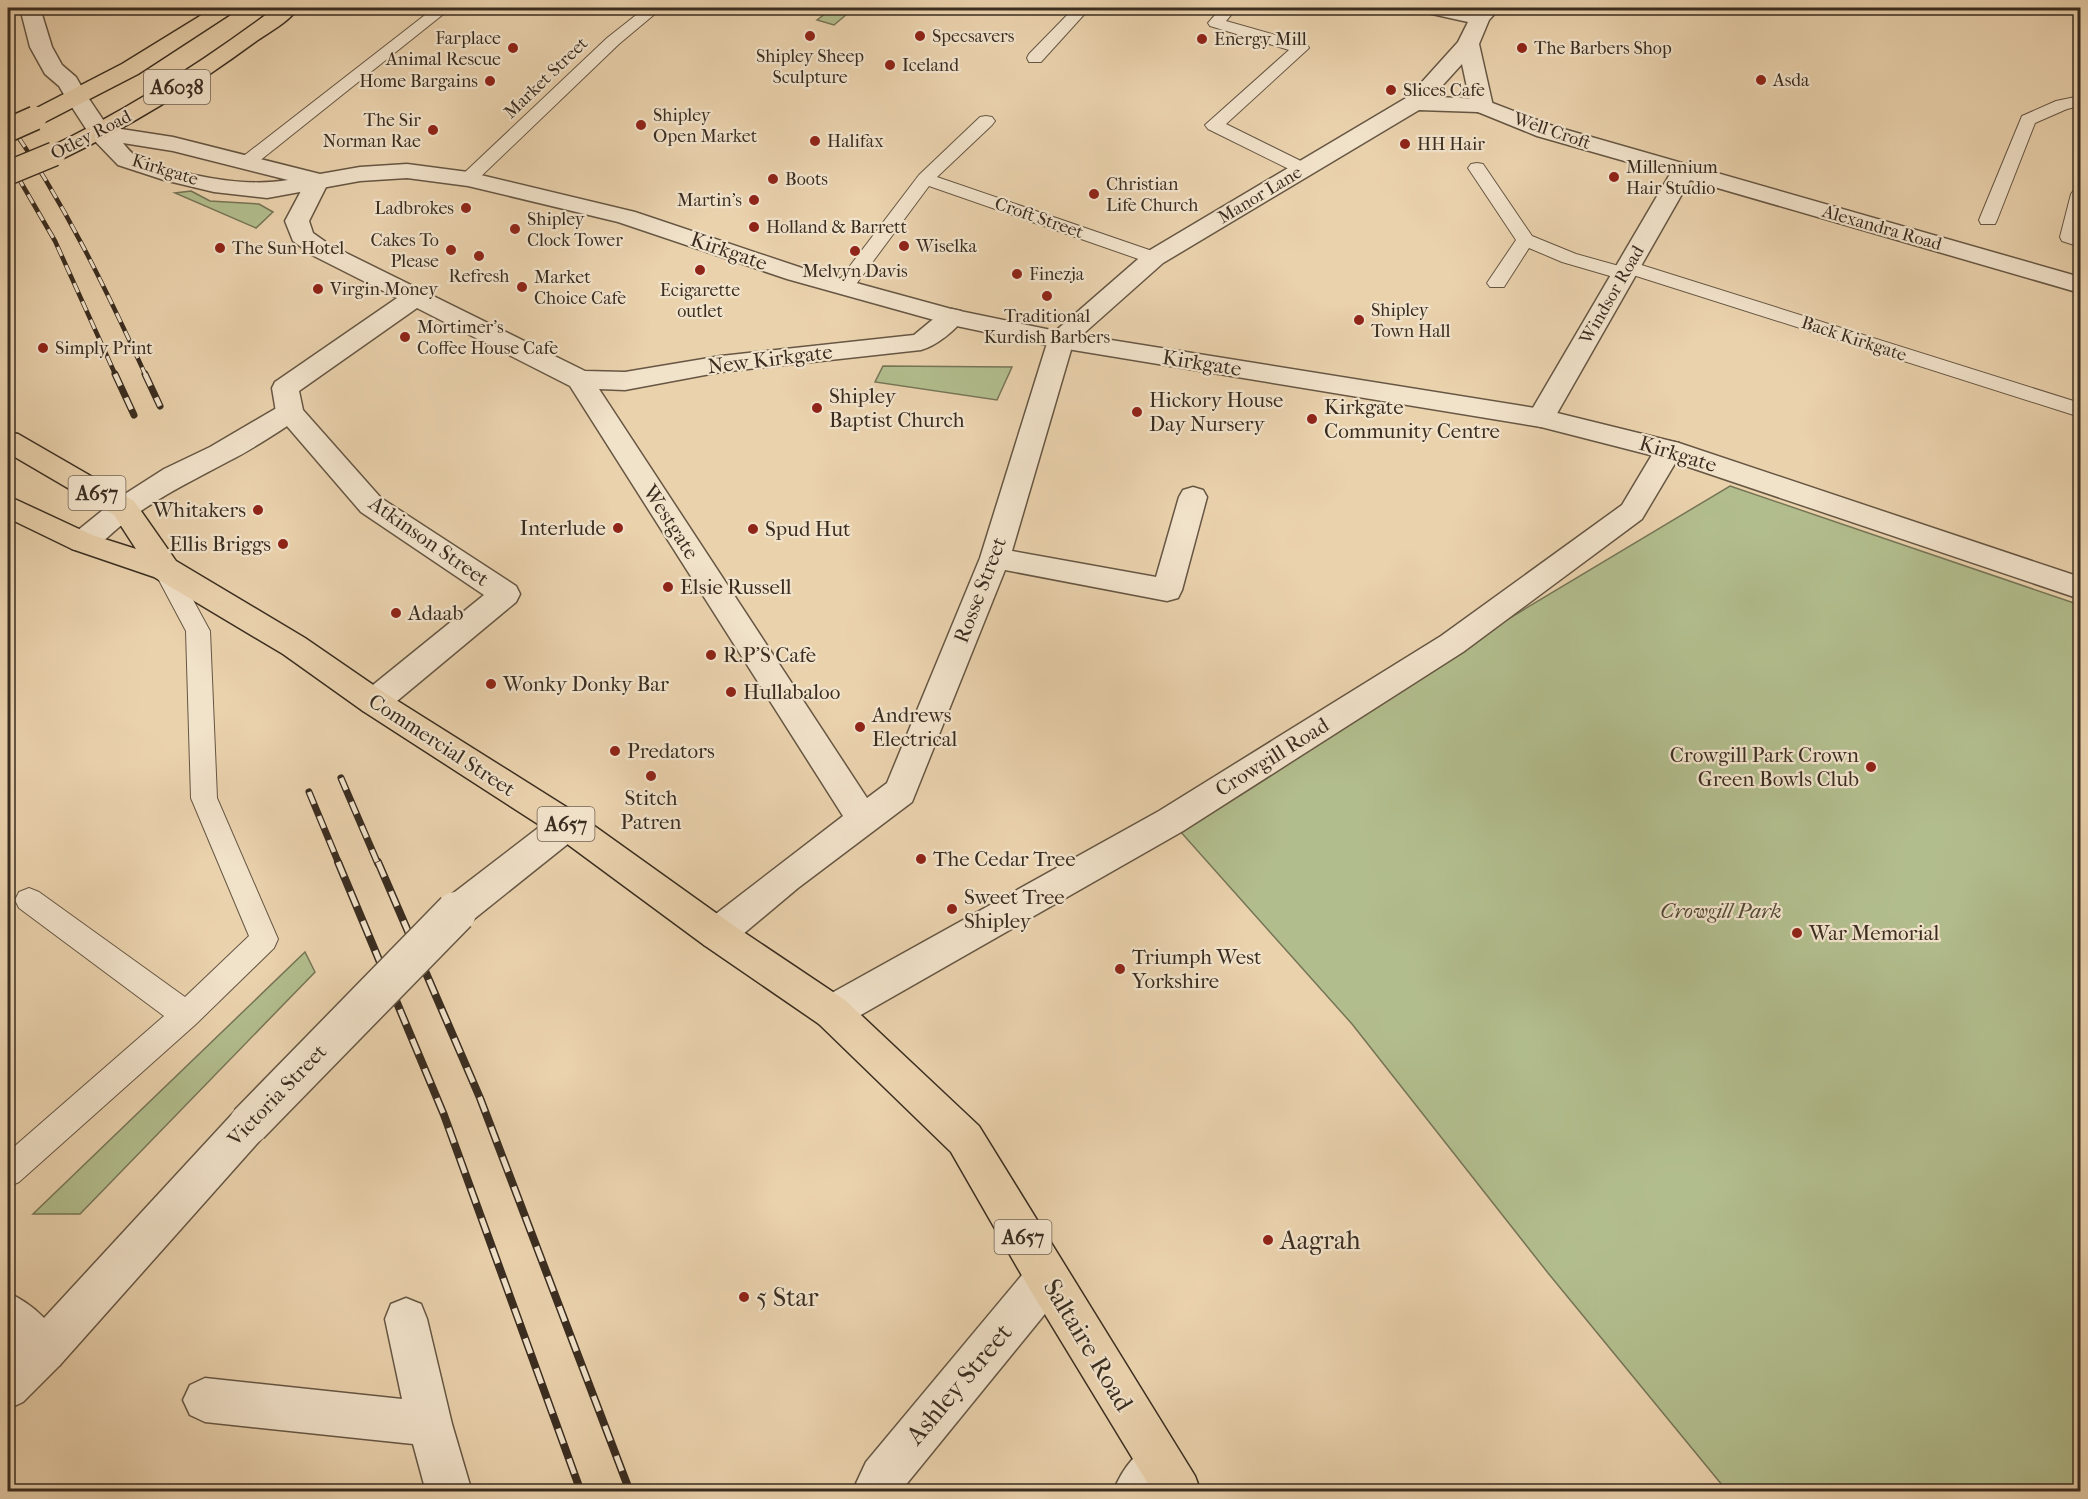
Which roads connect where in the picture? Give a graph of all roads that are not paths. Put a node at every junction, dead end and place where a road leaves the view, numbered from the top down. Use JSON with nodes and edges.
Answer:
{"nodes":[{"id":1,"x":30,"y":8,"type":"edge"},
{"id":2,"x":226,"y":8,"type":"edge"},
{"id":3,"x":288,"y":8,"type":"edge"},
{"id":4,"x":442,"y":8,"type":"edge"},
{"id":5,"x":654,"y":8,"type":"edge"},
{"id":6,"x":1082,"y":8,"type":"edge"},
{"id":7,"x":1229,"y":8,"type":"edge"},
{"id":8,"x":1430,"y":8,"type":"edge"},
{"id":9,"x":1485,"y":13,"type":"edge"},
{"id":10,"x":1468,"y":44,"type":"junction"},
{"id":11,"x":1035,"y":58,"type":"dead end"},
{"id":12,"x":77,"y":98,"type":"junction"},
{"id":13,"x":2080,"y":101,"type":"edge"},
{"id":14,"x":1414,"y":103,"type":"junction"},
{"id":15,"x":1482,"y":106,"type":"junction"},
{"id":16,"x":986,"y":121,"type":"dead end"},
{"id":17,"x":8,"y":130,"type":"edge"},
{"id":18,"x":100,"y":133,"type":"junction"},
{"id":19,"x":247,"y":162,"type":"junction"},
{"id":20,"x":1477,"y":168,"type":"dead end"},
{"id":21,"x":1303,"y":169,"type":"junction"},
{"id":22,"x":8,"y":172,"type":"edge"},
{"id":23,"x":1683,"y":172,"type":"junction"},
{"id":24,"x":468,"y":179,"type":"junction"},
{"id":25,"x":925,"y":179,"type":"junction"},
{"id":26,"x":317,"y":181,"type":"junction"},
{"id":27,"x":2080,"y":194,"type":"edge"},
{"id":28,"x":1988,"y":220,"type":"dead end"},
{"id":29,"x":1525,"y":240,"type":"junction"},
{"id":30,"x":2080,"y":241,"type":"edge"},
{"id":31,"x":1154,"y":258,"type":"junction"},
{"id":32,"x":1626,"y":270,"type":"junction"},
{"id":33,"x":1497,"y":283,"type":"dead end"},
{"id":34,"x":2080,"y":285,"type":"edge"},
{"id":35,"x":844,"y":287,"type":"junction"},
{"id":36,"x":416,"y":297,"type":"junction"},
{"id":37,"x":952,"y":317,"type":"junction"},
{"id":38,"x":1061,"y":340,"type":"junction"},
{"id":39,"x":580,"y":380,"type":"junction"},
{"id":40,"x":2080,"y":410,"type":"edge"},
{"id":41,"x":290,"y":412,"type":"junction"},
{"id":42,"x":1541,"y":418,"type":"junction"},
{"id":43,"x":8,"y":441,"type":"edge"},
{"id":44,"x":1669,"y":450,"type":"junction"},
{"id":45,"x":1193,"y":497,"type":"dead end"},
{"id":46,"x":8,"y":506,"type":"edge"},
{"id":47,"x":124,"y":508,"type":"junction"},
{"id":48,"x":82,"y":542,"type":"junction"},
{"id":49,"x":994,"y":558,"type":"junction"},
{"id":50,"x":165,"y":569,"type":"junction"},
{"id":51,"x":2080,"y":588,"type":"edge"},
{"id":52,"x":374,"y":702,"type":"junction"},
{"id":53,"x":864,"y":821,"type":"junction"},
{"id":54,"x":567,"y":825,"type":"junction"},
{"id":55,"x":29,"y":900,"type":"dead end"},
{"id":56,"x":717,"y":934,"type":"junction"},
{"id":57,"x":832,"y":1012,"type":"junction"},
{"id":58,"x":186,"y":1015,"type":"junction"},
{"id":59,"x":8,"y":1172,"type":"edge"},
{"id":60,"x":1047,"y":1278,"type":"junction"},
{"id":61,"x":8,"y":1314,"type":"edge"},
{"id":62,"x":406,"y":1319,"type":"dead end"},
{"id":63,"x":45,"y":1350,"type":"junction"},
{"id":64,"x":8,"y":1387,"type":"edge"},
{"id":65,"x":205,"y":1400,"type":"dead end"},
{"id":66,"x":430,"y":1424,"type":"junction"},
{"id":67,"x":1158,"y":1482,"type":"edge"},
{"id":68,"x":449,"y":1491,"type":"edge"},
{"id":69,"x":874,"y":1491,"type":"edge"}],
"edges":[{"from":1,"to":12,"type":"street"},
{"from":2,"to":12,"type":"main road","name":"Otley Road","number":"A6038"},
{"from":3,"to":18,"type":"main road","name":"Otley Road","number":"A6038"},
{"from":4,"to":19,"type":"lane"},
{"from":5,"to":24,"type":"lane","name":"Market Street"},
{"from":6,"to":11,"type":"lane"},
{"from":7,"to":21,"type":"lane"},
{"from":8,"to":9,"type":"street"},
{"from":9,"to":10,"type":"street"},
{"from":10,"to":14,"type":"street"},
{"from":10,"to":15,"type":"street"},
{"from":12,"to":17,"type":"main road","name":"Otley Road","number":"A6038","bridge":true},
{"from":12,"to":18,"type":"street"},
{"from":13,"to":28,"type":"lane"},
{"from":14,"to":15,"type":"street"},
{"from":14,"to":21,"type":"street","name":"Manor Lane"},
{"from":15,"to":23,"type":"street","name":"Well Croft"},
{"from":16,"to":25,"type":"lane"},
{"from":18,"to":19,"type":"street","name":"Kirkgate"},
{"from":18,"to":22,"type":"main road","name":"Otley Road","number":"A6038","bridge":true},
{"from":18,"to":26,"type":"street","name":"Kirkgate"},
{"from":19,"to":26,"type":"street","name":"Kirkgate"},
{"from":20,"to":29,"type":"lane"},
{"from":21,"to":31,"type":"street","name":"Manor Lane"},
{"from":23,"to":32,"type":"street","name":"Windsor Road"},
{"from":23,"to":34,"type":"street","name":"Alexandra Road"},
{"from":24,"to":26,"type":"street","name":"Kirkgate"},
{"from":24,"to":35,"type":"street","name":"Kirkgate"},
{"from":25,"to":31,"type":"lane","name":"Croft Street"},
{"from":25,"to":35,"type":"lane"},
{"from":26,"to":36,"type":"street"},
{"from":27,"to":30,"type":"lane"},
{"from":29,"to":32,"type":"lane","name":"Back Kirkgate"},
{"from":29,"to":33,"type":"lane"},
{"from":31,"to":38,"type":"street","name":"Manor Lane"},
{"from":32,"to":40,"type":"lane","name":"Back Kirkgate"},
{"from":32,"to":42,"type":"street","name":"Windsor Road"},
{"from":35,"to":37,"type":"street","name":"Kirkgate"},
{"from":36,"to":39,"type":"street"},
{"from":36,"to":41,"type":"street"},
{"from":37,"to":38,"type":"street","name":"Kirkgate"},
{"from":37,"to":39,"type":"street","name":"New Kirkgate"},
{"from":38,"to":42,"type":"street","name":"Kirkgate"},
{"from":38,"to":49,"type":"street","name":"Rosse Street"},
{"from":39,"to":53,"type":"street","name":"Westgate"},
{"from":41,"to":47,"type":"street"},
{"from":41,"to":52,"type":"street","name":"Atkinson Street"},
{"from":42,"to":44,"type":"street","name":"Kirkgate"},
{"from":43,"to":47,"type":"main road","name":"Commercial Street","number":"A657"},
{"from":44,"to":51,"type":"street","name":"Kirkgate"},
{"from":44,"to":57,"type":"street","name":"Crowgill Road"},
{"from":45,"to":49,"type":"street"},
{"from":46,"to":48,"type":"main road","name":"Commercial Street","number":"A657"},
{"from":47,"to":48,"type":"street"},
{"from":47,"to":50,"type":"main road","name":"Commercial Street","number":"A657"},
{"from":48,"to":50,"type":"main road","name":"Commercial Street","number":"A657"},
{"from":49,"to":53,"type":"street","name":"Rosse Street"},
{"from":50,"to":52,"type":"main road","name":"Commercial Street","number":"A657"},
{"from":50,"to":58,"type":"lane"},
{"from":52,"to":54,"type":"main road","name":"Commercial Street","number":"A657"},
{"from":53,"to":56,"type":"street"},
{"from":54,"to":56,"type":"main road","name":"Commercial Street","number":"A657"},
{"from":54,"to":63,"type":"street","name":"Victoria Street","bridge":true},
{"from":55,"to":58,"type":"lane"},
{"from":56,"to":57,"type":"main road","name":"Commercial Street","number":"A657"},
{"from":57,"to":60,"type":"main road","name":"Saltaire Road","number":"A657"},
{"from":58,"to":59,"type":"lane"},
{"from":60,"to":67,"type":"main road","name":"Saltaire Road","number":"A657"},
{"from":60,"to":69,"type":"street","name":"Ashley Street"},
{"from":61,"to":63,"type":"street"},
{"from":62,"to":66,"type":"street"},
{"from":63,"to":64,"type":"street","name":"Victoria Street"},
{"from":65,"to":66,"type":"street"},
{"from":66,"to":68,"type":"street"}]}
